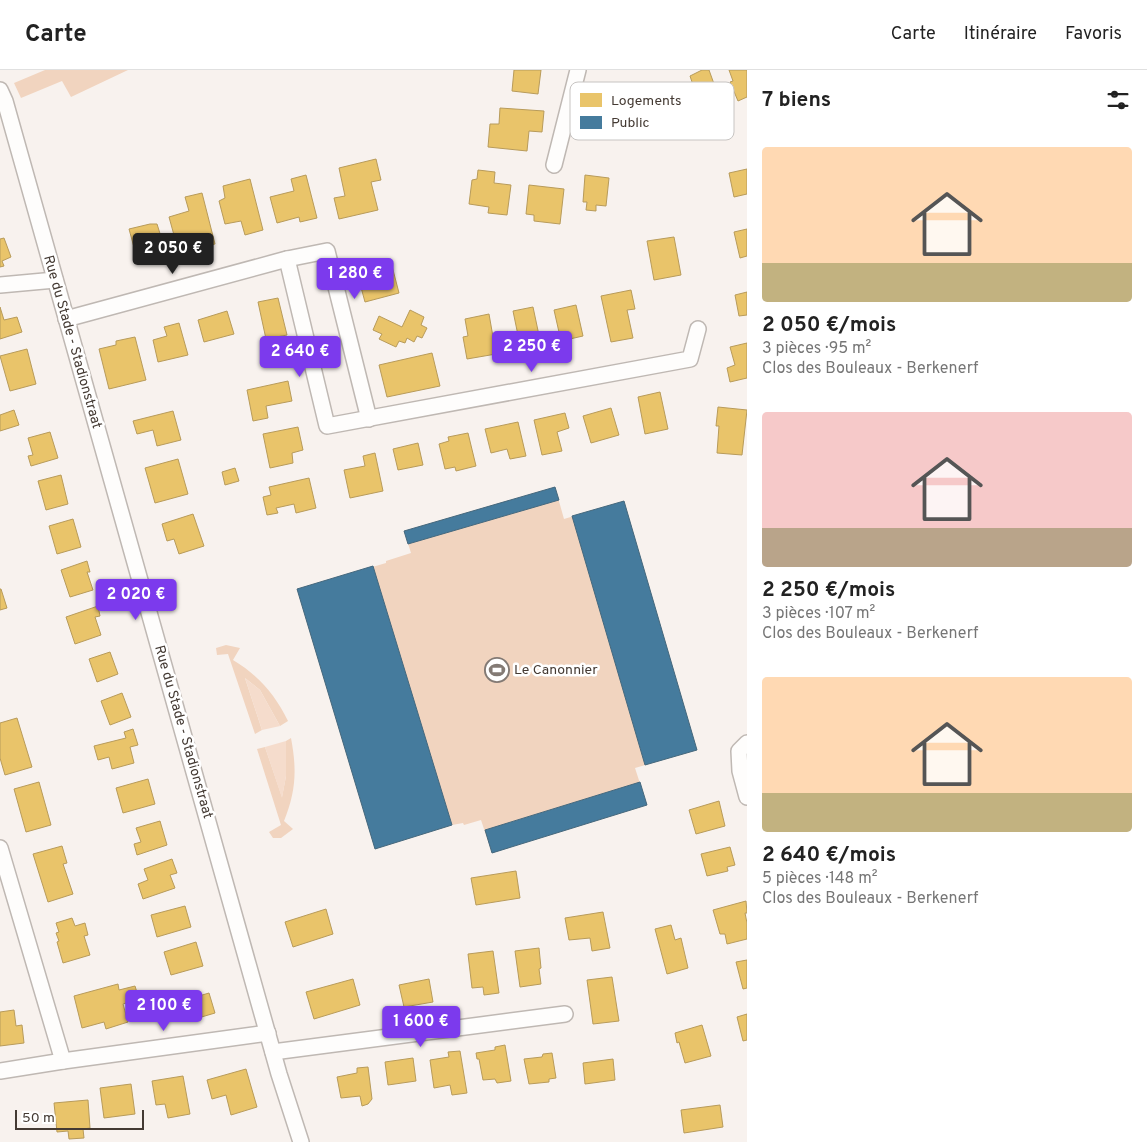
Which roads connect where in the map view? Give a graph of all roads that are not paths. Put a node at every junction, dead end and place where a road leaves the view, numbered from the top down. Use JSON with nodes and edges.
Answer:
{"nodes":[{"id":1,"x":0,"y":90,"type":"edge"},
{"id":2,"x":570,"y":102,"type":"edge"},
{"id":3,"x":554,"y":165,"type":"dead end"},
{"id":4,"x":287,"y":259,"type":"junction"},
{"id":5,"x":55,"y":280,"type":"junction"},
{"id":6,"x":0,"y":285,"type":"edge"},
{"id":7,"x":66,"y":319,"type":"junction"},
{"id":8,"x":698,"y":330,"type":"dead end"},
{"id":9,"x":369,"y":419,"type":"junction"},
{"id":10,"x":747,"y":744,"type":"edge"},
{"id":11,"x":747,"y":797,"type":"edge"},
{"id":12,"x":0,"y":848,"type":"edge"},
{"id":13,"x":565,"y":1014,"type":"dead end"},
{"id":14,"x":268,"y":1033,"type":"junction"},
{"id":15,"x":273,"y":1052,"type":"junction"},
{"id":16,"x":63,"y":1061,"type":"junction"},
{"id":17,"x":0,"y":1071,"type":"edge"},
{"id":18,"x":301,"y":1142,"type":"edge"}],
"edges":[{"from":1,"to":5,"type":"street","name":"Rue du Stade - Stadionstraat"},
{"from":2,"to":3,"type":"street"},
{"from":4,"to":7,"type":"street"},
{"from":4,"to":9,"type":"street"},
{"from":4,"to":9,"type":"street"},
{"from":5,"to":6,"type":"street"},
{"from":5,"to":7,"type":"street","name":"Rue du Stade - Stadionstraat"},
{"from":7,"to":14,"type":"street","name":"Rue du Stade - Stadionstraat"},
{"from":8,"to":9,"type":"street"},
{"from":10,"to":11,"type":"street"},
{"from":12,"to":16,"type":"street"},
{"from":13,"to":15,"type":"street"},
{"from":14,"to":15,"type":"street","name":"Rue du Stade - Stadionstraat"},
{"from":14,"to":16,"type":"street"},
{"from":15,"to":18,"type":"street","name":"Rue du Stade - Stadionstraat"},
{"from":16,"to":17,"type":"street"}]}
